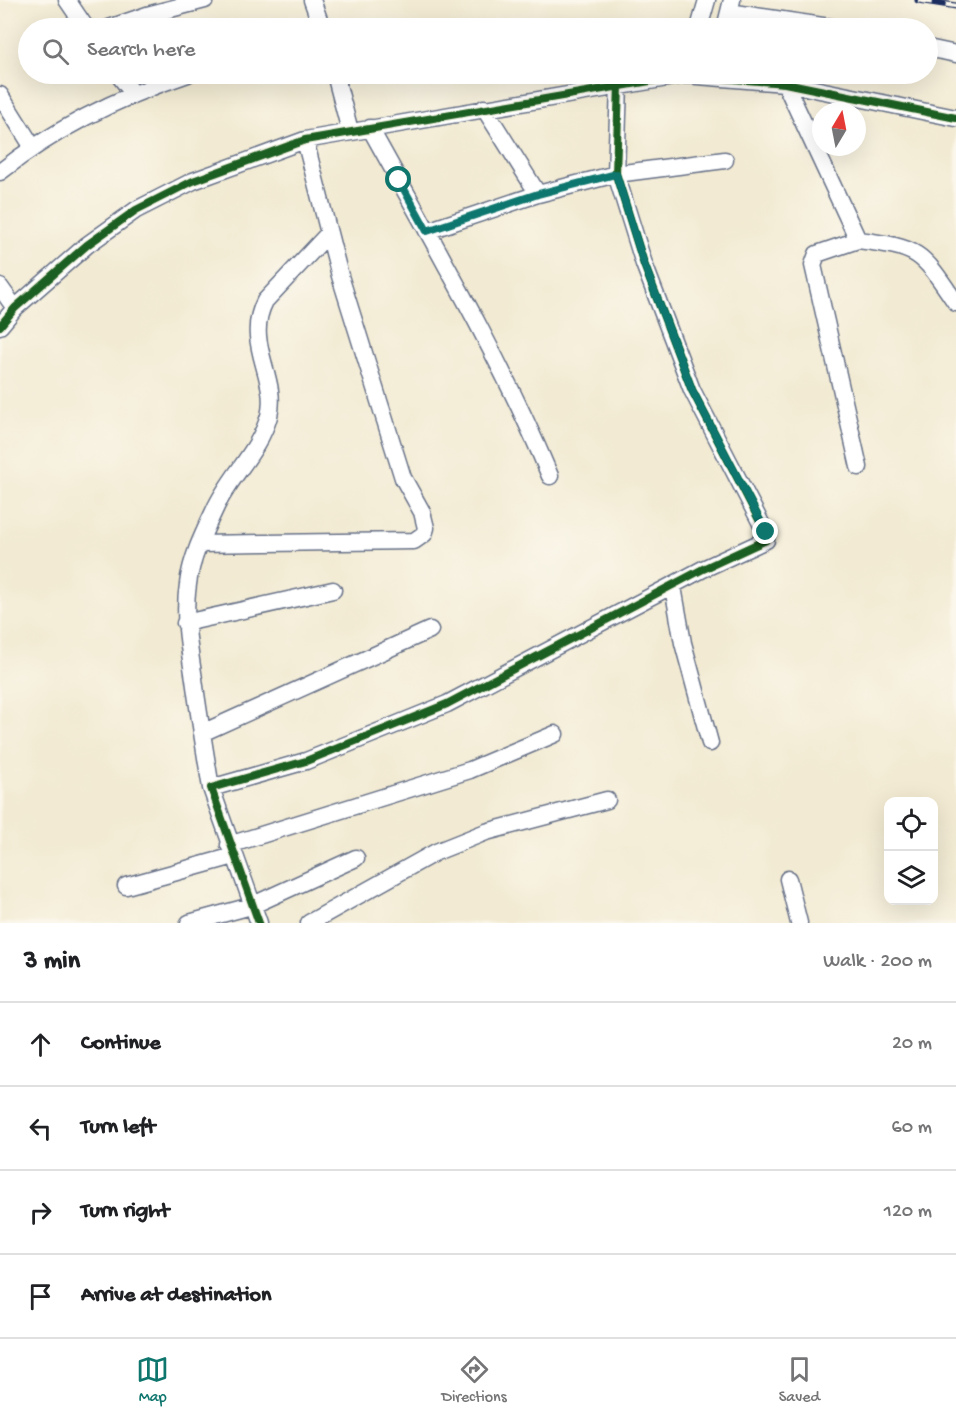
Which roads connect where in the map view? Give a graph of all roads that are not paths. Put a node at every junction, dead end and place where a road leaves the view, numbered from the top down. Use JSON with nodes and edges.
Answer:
{"nodes":[{"id":1,"x":67,"y":0,"type":"edge"},
{"id":2,"x":205,"y":0,"type":"edge"},
{"id":3,"x":312,"y":0,"type":"edge"},
{"id":4,"x":707,"y":0,"type":"edge"},
{"id":5,"x":729,"y":14,"type":"edge"},
{"id":6,"x":79,"y":18,"type":"edge"},
{"id":7,"x":138,"y":18,"type":"edge"},
{"id":8,"x":318,"y":18,"type":"edge"},
{"id":9,"x":702,"y":18,"type":"edge"},
{"id":10,"x":760,"y":18,"type":"edge"},
{"id":11,"x":938,"y":50,"type":"edge"},
{"id":12,"x":956,"y":54,"type":"edge"},
{"id":13,"x":126,"y":84,"type":"edge"},
{"id":14,"x":159,"y":84,"type":"edge"},
{"id":15,"x":338,"y":84,"type":"edge"},
{"id":16,"x":625,"y":84,"type":"edge"},
{"id":17,"x":785,"y":84,"type":"edge"},
{"id":18,"x":790,"y":84,"type":"edge"},
{"id":19,"x":619,"y":85,"type":"junction"},
{"id":20,"x":133,"y":93,"type":"junction"},
{"id":21,"x":0,"y":95,"type":"edge"},
{"id":22,"x":484,"y":108,"type":"junction"},
{"id":23,"x":956,"y":118,"type":"edge"},
{"id":24,"x":370,"y":128,"type":"junction"},
{"id":25,"x":350,"y":131,"type":"junction"},
{"id":26,"x":305,"y":140,"type":"junction"},
{"id":27,"x":32,"y":146,"type":"junction"},
{"id":28,"x":725,"y":160,"type":"dead end"},
{"id":29,"x":0,"y":172,"type":"edge"},
{"id":30,"x":616,"y":174,"type":"junction"},
{"id":31,"x":538,"y":194,"type":"junction"},
{"id":32,"x":427,"y":231,"type":"junction"},
{"id":33,"x":328,"y":234,"type":"junction"},
{"id":34,"x":858,"y":240,"type":"junction"},
{"id":35,"x":0,"y":287,"type":"edge"},
{"id":36,"x":956,"y":303,"type":"edge"},
{"id":37,"x":15,"y":308,"type":"junction"},
{"id":38,"x":0,"y":326,"type":"edge"},
{"id":39,"x":859,"y":467,"type":"dead end"},
{"id":40,"x":550,"y":476,"type":"dead end"},
{"id":41,"x":199,"y":544,"type":"junction"},
{"id":42,"x":674,"y":587,"type":"junction"},
{"id":43,"x":333,"y":590,"type":"dead end"},
{"id":44,"x":185,"y":623,"type":"junction"},
{"id":45,"x":430,"y":630,"type":"dead end"},
{"id":46,"x":202,"y":733,"type":"junction"},
{"id":47,"x":555,"y":735,"type":"dead end"},
{"id":48,"x":710,"y":743,"type":"dead end"},
{"id":49,"x":211,"y":788,"type":"junction"},
{"id":50,"x":607,"y":800,"type":"dead end"},
{"id":51,"x":232,"y":851,"type":"junction"},
{"id":52,"x":356,"y":858,"type":"dead end"},
{"id":53,"x":788,"y":879,"type":"dead end"},
{"id":54,"x":126,"y":886,"type":"dead end"},
{"id":55,"x":251,"y":906,"type":"junction"},
{"id":56,"x":189,"y":923,"type":"edge"},
{"id":57,"x":259,"y":923,"type":"edge"},
{"id":58,"x":309,"y":923,"type":"edge"},
{"id":59,"x":799,"y":923,"type":"edge"}],
"edges":[{"from":1,"to":6,"type":"street"},
{"from":2,"to":7,"type":"street"},
{"from":3,"to":8,"type":"street"},
{"from":4,"to":9,"type":"street"},
{"from":5,"to":10,"type":"street"},
{"from":11,"to":12,"type":"street"},
{"from":13,"to":20,"type":"street"},
{"from":14,"to":20,"type":"street"},
{"from":15,"to":25,"type":"street"},
{"from":16,"to":19,"type":"street"},
{"from":17,"to":34,"type":"street"},
{"from":18,"to":23,"type":"street"},
{"from":19,"to":22,"type":"street"},
{"from":19,"to":30,"type":"street"},
{"from":20,"to":27,"type":"street"},
{"from":21,"to":27,"type":"street"},
{"from":22,"to":24,"type":"street"},
{"from":22,"to":31,"type":"street"},
{"from":24,"to":25,"type":"street"},
{"from":24,"to":32,"type":"street"},
{"from":25,"to":26,"type":"street"},
{"from":26,"to":33,"type":"street"},
{"from":26,"to":37,"type":"street"},
{"from":27,"to":29,"type":"street"},
{"from":28,"to":30,"type":"street"},
{"from":30,"to":31,"type":"street"},
{"from":30,"to":42,"type":"street"},
{"from":31,"to":32,"type":"street"},
{"from":32,"to":40,"type":"street"},
{"from":33,"to":41,"type":"street"},
{"from":33,"to":41,"type":"street"},
{"from":34,"to":36,"type":"street"},
{"from":34,"to":39,"type":"street"},
{"from":35,"to":37,"type":"street"},
{"from":37,"to":38,"type":"street"},
{"from":41,"to":44,"type":"street"},
{"from":42,"to":48,"type":"street"},
{"from":42,"to":49,"type":"street"},
{"from":43,"to":44,"type":"street"},
{"from":44,"to":46,"type":"street"},
{"from":45,"to":46,"type":"street"},
{"from":46,"to":49,"type":"street"},
{"from":47,"to":51,"type":"street"},
{"from":49,"to":51,"type":"street"},
{"from":50,"to":58,"type":"street"},
{"from":51,"to":54,"type":"street"},
{"from":51,"to":55,"type":"street"},
{"from":52,"to":55,"type":"street"},
{"from":53,"to":59,"type":"street"},
{"from":55,"to":56,"type":"street"},
{"from":55,"to":57,"type":"street"}]}
